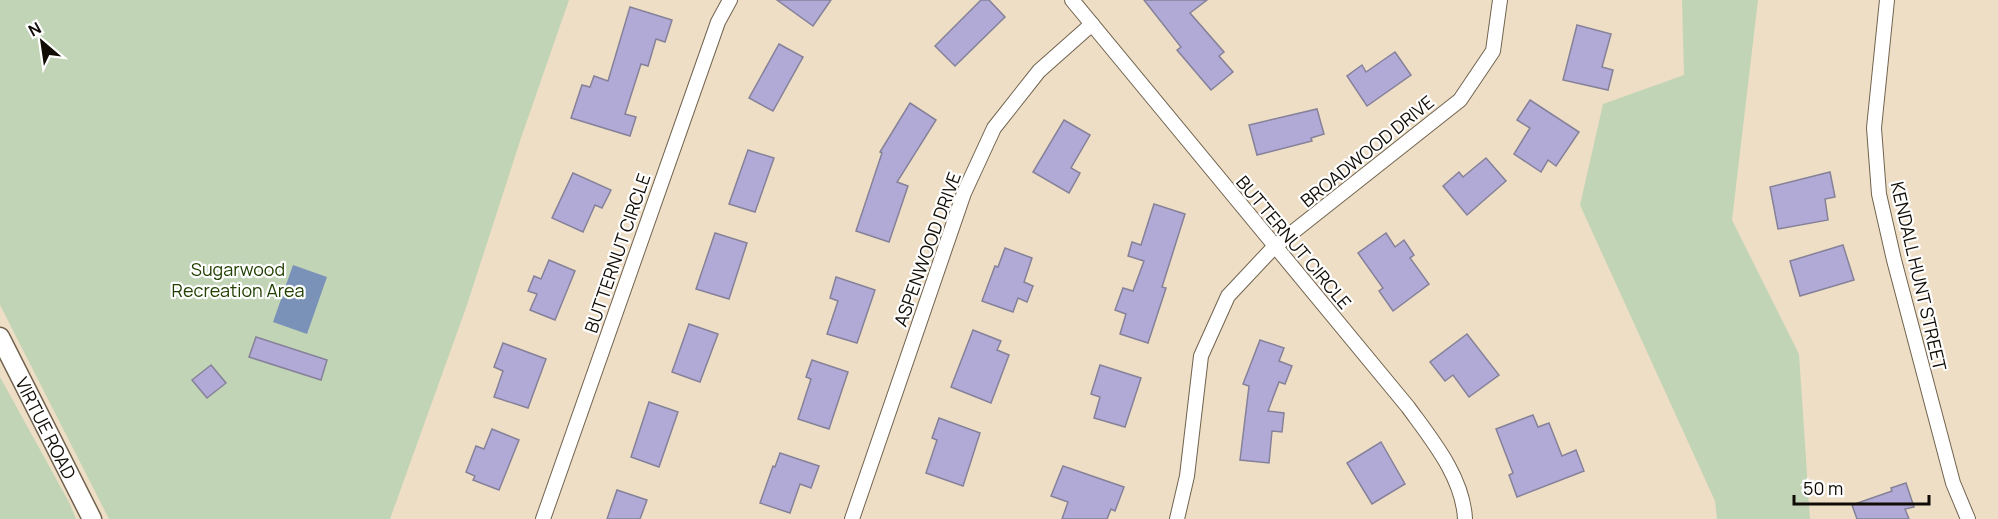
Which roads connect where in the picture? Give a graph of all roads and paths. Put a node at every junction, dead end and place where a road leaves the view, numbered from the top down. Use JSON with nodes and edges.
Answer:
{"nodes":[{"id":1,"x":730,"y":0,"type":"edge"},
{"id":2,"x":1072,"y":0,"type":"edge"},
{"id":3,"x":1500,"y":0,"type":"edge"},
{"id":4,"x":1887,"y":0,"type":"edge"},
{"id":5,"x":1092,"y":24,"type":"junction"},
{"id":6,"x":1274,"y":247,"type":"junction"},
{"id":7,"x":0,"y":337,"type":"edge"},
{"id":8,"x":92,"y":519,"type":"edge"},
{"id":9,"x":543,"y":519,"type":"edge"},
{"id":10,"x":852,"y":519,"type":"edge"},
{"id":11,"x":1177,"y":519,"type":"edge"},
{"id":12,"x":1465,"y":519,"type":"edge"},
{"id":13,"x":1968,"y":519,"type":"edge"}],
"edges":[{"from":1,"to":9,"type":"street","name":"BUTTERNUT CIRCLE"},
{"from":2,"to":5,"type":"street","name":"BUTTERNUT CIRCLE"},
{"from":3,"to":6,"type":"street","name":"BROADWOOD DRIVE"},
{"from":4,"to":13,"type":"street","name":"KENDALL HUNT STREET"},
{"from":5,"to":6,"type":"street","name":"BUTTERNUT CIRCLE"},
{"from":5,"to":10,"type":"street","name":"ASPENWOOD DRIVE"},
{"from":6,"to":11,"type":"street","name":"BROADWOOD DRIVE"},
{"from":6,"to":12,"type":"street","name":"BUTTERNUT CIRCLE"},
{"from":7,"to":8,"type":"street","name":"VIRTUE ROAD"}]}
